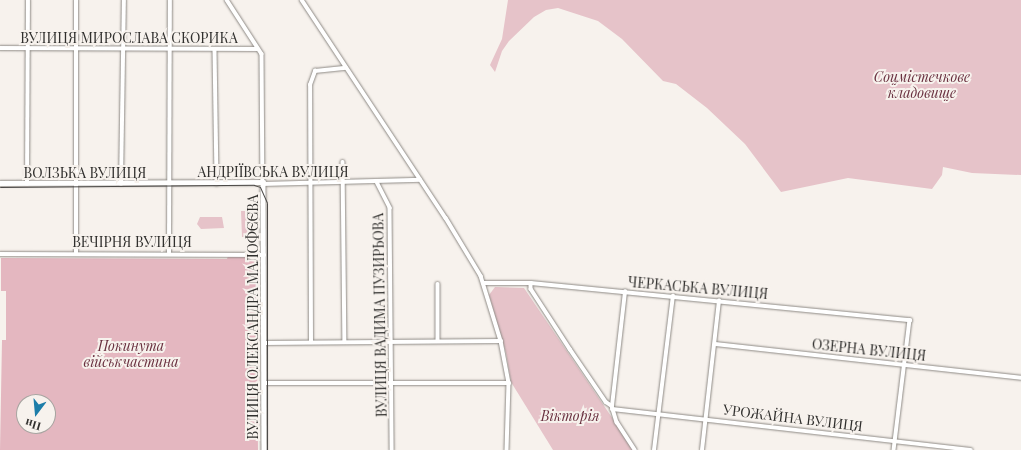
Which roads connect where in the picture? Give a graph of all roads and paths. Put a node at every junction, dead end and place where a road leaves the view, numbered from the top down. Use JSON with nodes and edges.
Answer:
{"nodes":[{"id":1,"x":28,"y":0,"type":"edge"},
{"id":2,"x":76,"y":0,"type":"edge"},
{"id":3,"x":124,"y":0,"type":"edge"},
{"id":4,"x":170,"y":0,"type":"edge"},
{"id":5,"x":227,"y":0,"type":"edge"},
{"id":6,"x":302,"y":0,"type":"edge"},
{"id":7,"x":124,"y":47,"type":"junction"},
{"id":8,"x":170,"y":47,"type":"junction"},
{"id":9,"x":0,"y":48,"type":"edge"},
{"id":10,"x":28,"y":48,"type":"junction"},
{"id":11,"x":76,"y":48,"type":"junction"},
{"id":12,"x":258,"y":49,"type":"junction"},
{"id":13,"x":216,"y":51,"type":"junction"},
{"id":14,"x":346,"y":68,"type":"junction"},
{"id":15,"x":343,"y":162,"type":"dead end"},
{"id":16,"x":420,"y":180,"type":"junction"},
{"id":17,"x":377,"y":182,"type":"junction"},
{"id":18,"x":0,"y":183,"type":"edge"},
{"id":19,"x":76,"y":183,"type":"junction"},
{"id":20,"x":264,"y":183,"type":"junction"},
{"id":21,"x":310,"y":183,"type":"junction"},
{"id":22,"x":344,"y":183,"type":"junction"},
{"id":23,"x":27,"y":184,"type":"junction"},
{"id":24,"x":121,"y":184,"type":"junction"},
{"id":25,"x":170,"y":184,"type":"junction"},
{"id":26,"x":217,"y":184,"type":"junction"},
{"id":27,"x":76,"y":253,"type":"junction"},
{"id":28,"x":169,"y":253,"type":"junction"},
{"id":29,"x":0,"y":254,"type":"edge"},
{"id":30,"x":264,"y":254,"type":"junction"},
{"id":31,"x":484,"y":283,"type":"junction"},
{"id":32,"x":531,"y":283,"type":"junction"},
{"id":33,"x":438,"y":284,"type":"dead end"},
{"id":34,"x":625,"y":292,"type":"junction"},
{"id":35,"x":673,"y":296,"type":"junction"},
{"id":36,"x":719,"y":301,"type":"junction"},
{"id":37,"x":391,"y":340,"type":"junction"},
{"id":38,"x":438,"y":340,"type":"junction"},
{"id":39,"x":311,"y":341,"type":"junction"},
{"id":40,"x":345,"y":341,"type":"junction"},
{"id":41,"x":501,"y":341,"type":"junction"},
{"id":42,"x":264,"y":343,"type":"junction"},
{"id":43,"x":715,"y":344,"type":"junction"},
{"id":44,"x":905,"y":365,"type":"junction"},
{"id":45,"x":1021,"y":378,"type":"edge"},
{"id":46,"x":393,"y":382,"type":"junction"},
{"id":47,"x":266,"y":383,"type":"junction"},
{"id":48,"x":509,"y":383,"type":"junction"},
{"id":49,"x":612,"y":408,"type":"junction"},
{"id":50,"x":659,"y":415,"type":"junction"},
{"id":51,"x":706,"y":419,"type":"junction"},
{"id":52,"x":895,"y":441,"type":"junction"},
{"id":53,"x":264,"y":450,"type":"edge"},
{"id":54,"x":392,"y":450,"type":"edge"},
{"id":55,"x":507,"y":450,"type":"edge"},
{"id":56,"x":635,"y":450,"type":"edge"},
{"id":57,"x":654,"y":450,"type":"edge"},
{"id":58,"x":702,"y":450,"type":"edge"},
{"id":59,"x":894,"y":450,"type":"edge"},
{"id":60,"x":971,"y":450,"type":"edge"}],
"edges":[{"from":1,"to":10,"type":"street"},
{"from":2,"to":11,"type":"street"},
{"from":3,"to":7,"type":"street"},
{"from":4,"to":8,"type":"street"},
{"from":5,"to":12,"type":"street","name":"ВУЛИЦЯ ОЛЕКСАНДРА МАЛОФЄЄВА"},
{"from":6,"to":14,"type":"street"},
{"from":7,"to":8,"type":"street","name":"ВУЛИЦЯ МИРОСЛАВА СКОРИКА"},
{"from":7,"to":11,"type":"street","name":"ВУЛИЦЯ МИРОСЛАВА СКОРИКА"},
{"from":7,"to":24,"type":"street"},
{"from":8,"to":13,"type":"street","name":"ВУЛИЦЯ МИРОСЛАВА СКОРИКА"},
{"from":8,"to":25,"type":"street"},
{"from":9,"to":10,"type":"street","name":"ВУЛИЦЯ МИРОСЛАВА СКОРИКА"},
{"from":10,"to":11,"type":"street","name":"ВУЛИЦЯ МИРОСЛАВА СКОРИКА"},
{"from":10,"to":23,"type":"street"},
{"from":11,"to":19,"type":"street"},
{"from":12,"to":13,"type":"street","name":"ВУЛИЦЯ МИРОСЛАВА СКОРИКА"},
{"from":12,"to":20,"type":"street","name":"ВУЛИЦЯ ОЛЕКСАНДРА МАЛОФЄЄВА"},
{"from":13,"to":26,"type":"street"},
{"from":14,"to":16,"type":"street"},
{"from":14,"to":21,"type":"street"},
{"from":15,"to":22,"type":"street"},
{"from":16,"to":17,"type":"street","name":"АНДРІЇВСЬКА ВУЛИЦЯ"},
{"from":16,"to":31,"type":"street"},
{"from":17,"to":22,"type":"street","name":"АНДРІЇВСЬКА ВУЛИЦЯ"},
{"from":17,"to":37,"type":"street","name":"ВУЛИЦЯ ВАДИМА ПУЗИРЬОВА"},
{"from":18,"to":23,"type":"street","name":"ВОЛЗЬКА ВУЛИЦЯ"},
{"from":19,"to":23,"type":"street","name":"ВОЛЗЬКА ВУЛИЦЯ"},
{"from":19,"to":24,"type":"street","name":"ВОЛЗЬКА ВУЛИЦЯ"},
{"from":19,"to":27,"type":"street"},
{"from":20,"to":21,"type":"street","name":"АНДРІЇВСЬКА ВУЛИЦЯ"},
{"from":20,"to":26,"type":"street","name":"АНДРІЇВСЬКА ВУЛИЦЯ"},
{"from":20,"to":30,"type":"street","name":"ВУЛИЦЯ ОЛЕКСАНДРА МАЛОФЄЄВА"},
{"from":21,"to":22,"type":"street","name":"АНДРІЇВСЬКА ВУЛИЦЯ"},
{"from":21,"to":39,"type":"street"},
{"from":22,"to":40,"type":"street"},
{"from":24,"to":25,"type":"street","name":"ВОЛЗЬКА ВУЛИЦЯ"},
{"from":25,"to":26,"type":"street","name":"АНДРІЇВСЬКА ВУЛИЦЯ"},
{"from":25,"to":28,"type":"street"},
{"from":27,"to":28,"type":"street","name":"ВЕЧІРНЯ ВУЛИЦЯ"},
{"from":27,"to":29,"type":"street","name":"ВЕЧІРНЯ ВУЛИЦЯ"},
{"from":28,"to":30,"type":"street","name":"ВЕЧІРНЯ ВУЛИЦЯ"},
{"from":30,"to":42,"type":"street","name":"ВУЛИЦЯ ОЛЕКСАНДРА МАЛОФЄЄВА"},
{"from":31,"to":32,"type":"street","name":"ЧЕРКАСЬКА ВУЛИЦЯ"},
{"from":31,"to":41,"type":"street"},
{"from":32,"to":34,"type":"street","name":"ЧЕРКАСЬКА ВУЛИЦЯ"},
{"from":32,"to":49,"type":"street"},
{"from":33,"to":38,"type":"street"},
{"from":34,"to":35,"type":"street","name":"ЧЕРКАСЬКА ВУЛИЦЯ"},
{"from":34,"to":49,"type":"street"},
{"from":35,"to":36,"type":"street","name":"ЧЕРКАСЬКА ВУЛИЦЯ"},
{"from":35,"to":50,"type":"street"},
{"from":36,"to":43,"type":"street"},
{"from":36,"to":44,"type":"street","name":"ЧЕРКАСЬКА ВУЛИЦЯ"},
{"from":37,"to":38,"type":"street"},
{"from":37,"to":40,"type":"street"},
{"from":37,"to":46,"type":"street","name":"ВУЛИЦЯ ВАДИМА ПУЗИРЬОВА"},
{"from":38,"to":41,"type":"street"},
{"from":39,"to":40,"type":"street"},
{"from":39,"to":42,"type":"street"},
{"from":41,"to":48,"type":"street"},
{"from":42,"to":47,"type":"street","name":"ВУЛИЦЯ ОЛЕКСАНДРА МАЛОФЄЄВА"},
{"from":43,"to":44,"type":"street","name":"ОЗЕРНА ВУЛИЦЯ"},
{"from":43,"to":51,"type":"street"},
{"from":44,"to":45,"type":"street","name":"ОЗЕРНА ВУЛИЦЯ"},
{"from":44,"to":52,"type":"street"},
{"from":46,"to":47,"type":"street"},
{"from":46,"to":48,"type":"street"},
{"from":46,"to":54,"type":"street","name":"ВУЛИЦЯ ВАДИМА ПУЗИРЬОВА"},
{"from":47,"to":53,"type":"street","name":"ВУЛИЦЯ ОЛЕКСАНДРА МАЛОФЄЄВА"},
{"from":48,"to":55,"type":"street"},
{"from":49,"to":50,"type":"street","name":"УРОЖАЙНА ВУЛИЦЯ"},
{"from":49,"to":56,"type":"street"},
{"from":50,"to":51,"type":"street","name":"УРОЖАЙНА ВУЛИЦЯ"},
{"from":50,"to":57,"type":"street"},
{"from":51,"to":52,"type":"street","name":"УРОЖАЙНА ВУЛИЦЯ"},
{"from":51,"to":58,"type":"street"},
{"from":52,"to":59,"type":"street"},
{"from":52,"to":60,"type":"street","name":"УРОЖАЙНА ВУЛИЦЯ"}]}
